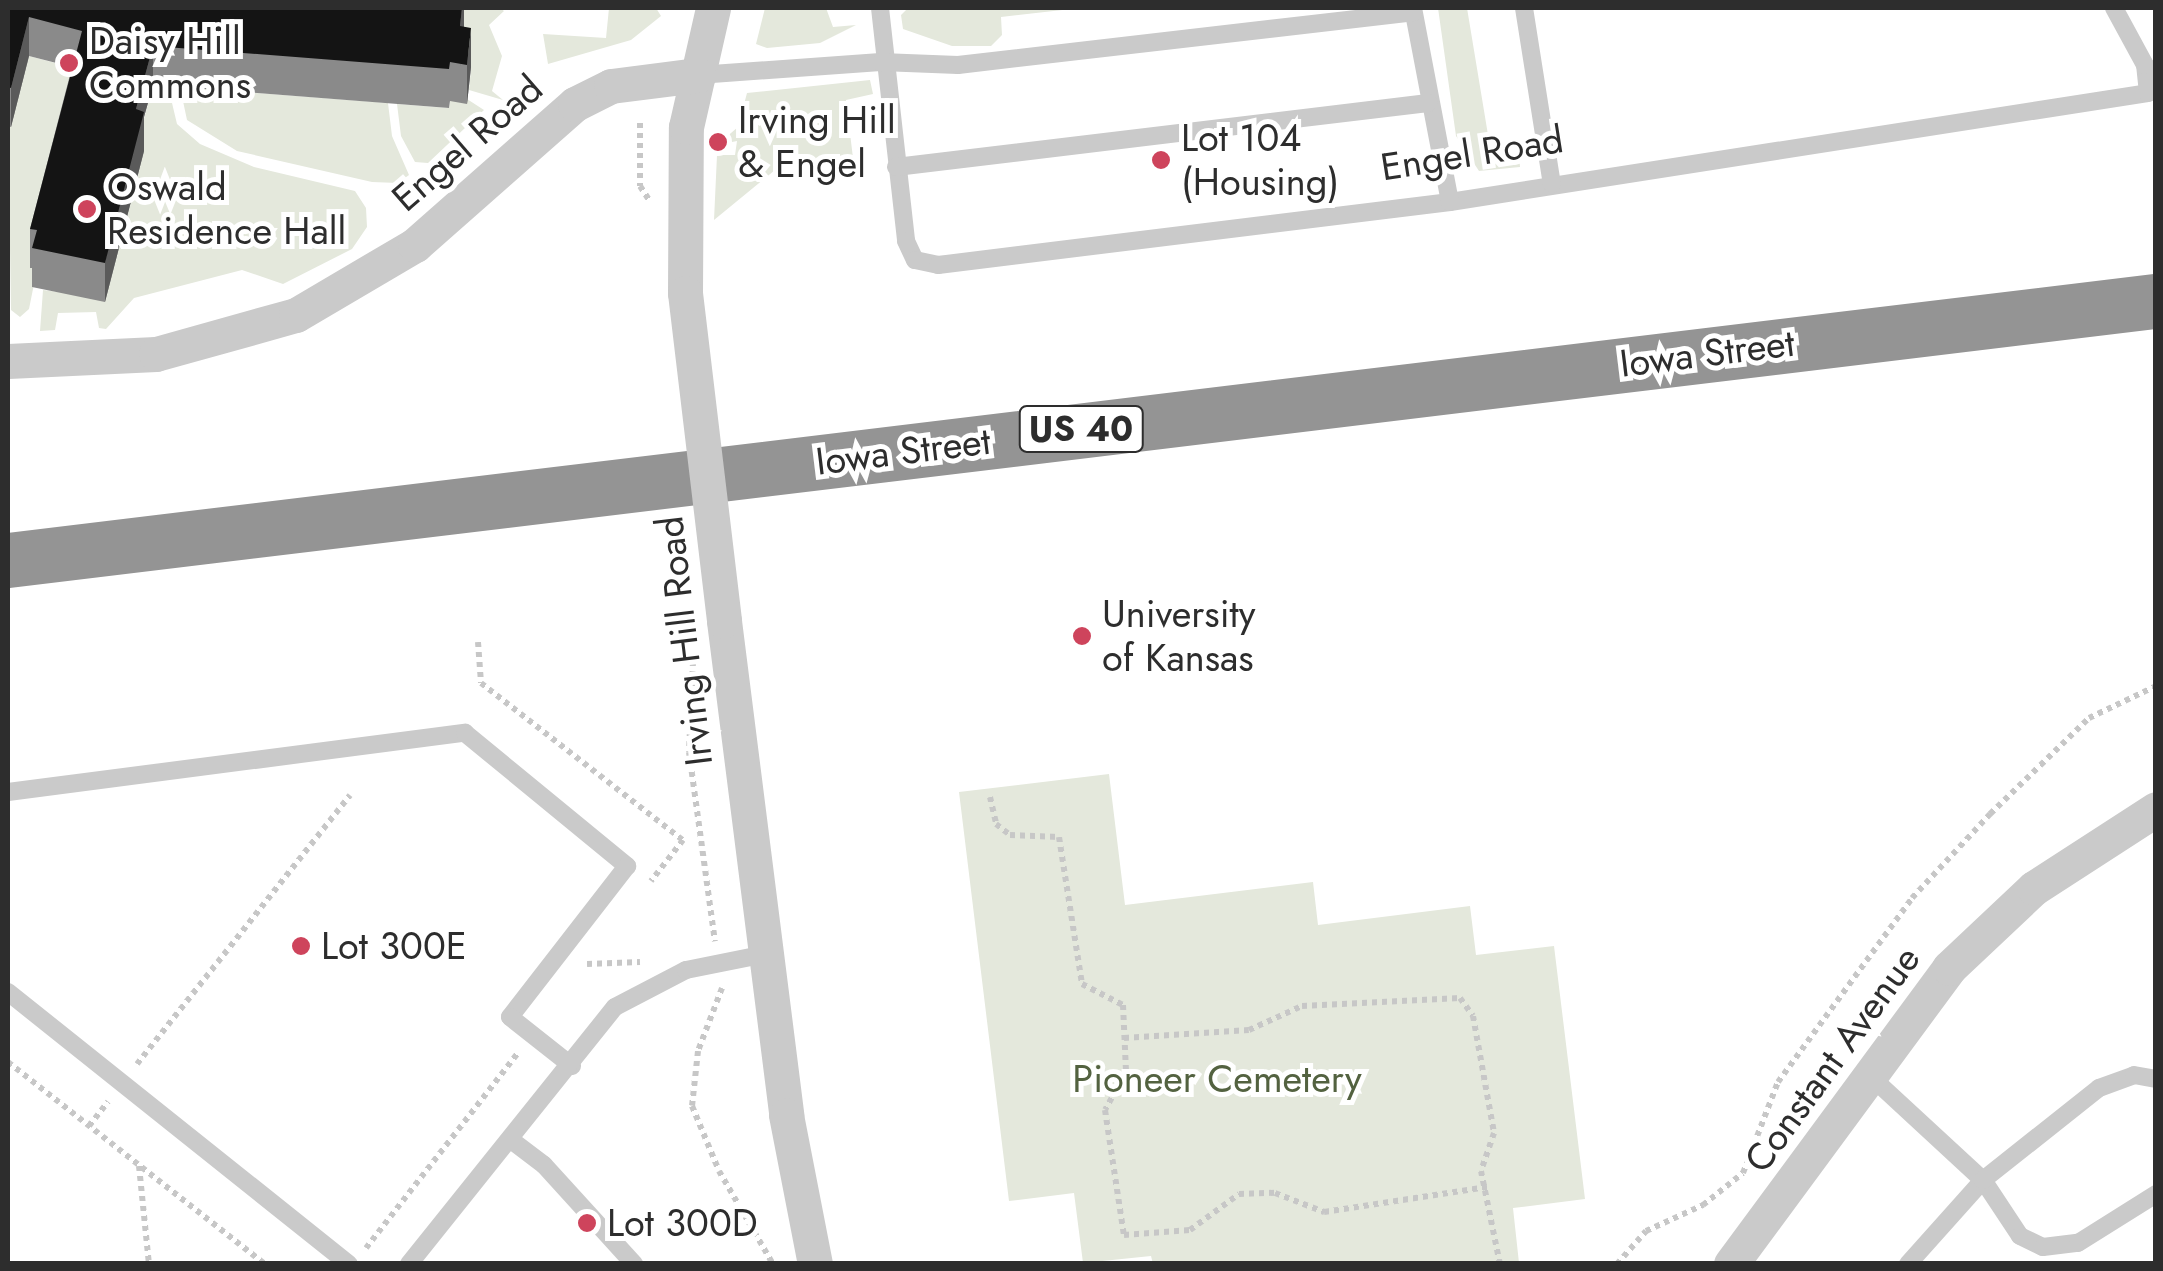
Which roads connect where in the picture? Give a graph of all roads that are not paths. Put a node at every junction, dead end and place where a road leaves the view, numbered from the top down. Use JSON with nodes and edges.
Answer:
{"nodes":[{"id":1,"x":713,"y":8,"type":"edge"},
{"id":2,"x":880,"y":8,"type":"edge"},
{"id":3,"x":1524,"y":8,"type":"edge"},
{"id":4,"x":2114,"y":8,"type":"edge"},
{"id":5,"x":1413,"y":10,"type":"edge"},
{"id":6,"x":881,"y":62,"type":"junction"},
{"id":7,"x":698,"y":75,"type":"junction"},
{"id":8,"x":1428,"y":103,"type":"junction"},
{"id":9,"x":896,"y":167,"type":"junction"},
{"id":10,"x":1552,"y":184,"type":"junction"},
{"id":11,"x":1450,"y":202,"type":"junction"},
{"id":12,"x":2156,"y":300,"type":"edge"},
{"id":13,"x":8,"y":360,"type":"edge"},
{"id":14,"x":8,"y":560,"type":"edge"},
{"id":15,"x":8,"y":792,"type":"edge"},
{"id":16,"x":2156,"y":809,"type":"edge"},
{"id":17,"x":766,"y":954,"type":"junction"},
{"id":18,"x":8,"y":992,"type":"edge"},
{"id":19,"x":572,"y":1066,"type":"junction"},
{"id":20,"x":1868,"y":1074,"type":"junction"},
{"id":21,"x":2156,"y":1078,"type":"edge"},
{"id":22,"x":511,"y":1140,"type":"junction"},
{"id":23,"x":1982,"y":1180,"type":"junction"},
{"id":24,"x":2156,"y":1194,"type":"edge"},
{"id":25,"x":349,"y":1264,"type":"edge"},
{"id":26,"x":409,"y":1264,"type":"edge"},
{"id":27,"x":634,"y":1264,"type":"edge"},
{"id":28,"x":816,"y":1264,"type":"edge"},
{"id":29,"x":1731,"y":1264,"type":"edge"},
{"id":30,"x":1908,"y":1264,"type":"edge"}],
"edges":[{"from":1,"to":7,"type":"street","name":"Irving Hill Road"},
{"from":2,"to":6,"type":"lane","name":"Engel Road"},
{"from":3,"to":10,"type":"lane"},
{"from":4,"to":10,"type":"lane","name":"Engel Road"},
{"from":5,"to":6,"type":"lane"},
{"from":5,"to":8,"type":"lane"},
{"from":6,"to":7,"type":"lane","name":"Engel Road"},
{"from":6,"to":9,"type":"lane","name":"Engel Road"},
{"from":7,"to":13,"type":"street","name":"Engel Road"},
{"from":7,"to":17,"type":"street","name":"Irving Hill Road","bridge":true},
{"from":8,"to":9,"type":"lane"},
{"from":8,"to":11,"type":"lane"},
{"from":9,"to":11,"type":"lane","name":"Engel Road"},
{"from":10,"to":11,"type":"lane","name":"Engel Road"},
{"from":12,"to":14,"type":"highway","name":"Iowa Street","number":"US 40"},
{"from":15,"to":19,"type":"lane"},
{"from":16,"to":20,"type":"street","name":"Constant Avenue"},
{"from":17,"to":19,"type":"lane"},
{"from":17,"to":28,"type":"street","name":"Irving Hill Road"},
{"from":18,"to":25,"type":"lane"},
{"from":19,"to":22,"type":"lane"},
{"from":20,"to":23,"type":"lane"},
{"from":20,"to":29,"type":"street","name":"Constant Avenue"},
{"from":21,"to":23,"type":"lane"},
{"from":22,"to":26,"type":"lane"},
{"from":22,"to":27,"type":"lane"},
{"from":23,"to":24,"type":"lane"},
{"from":23,"to":30,"type":"lane"}]}
